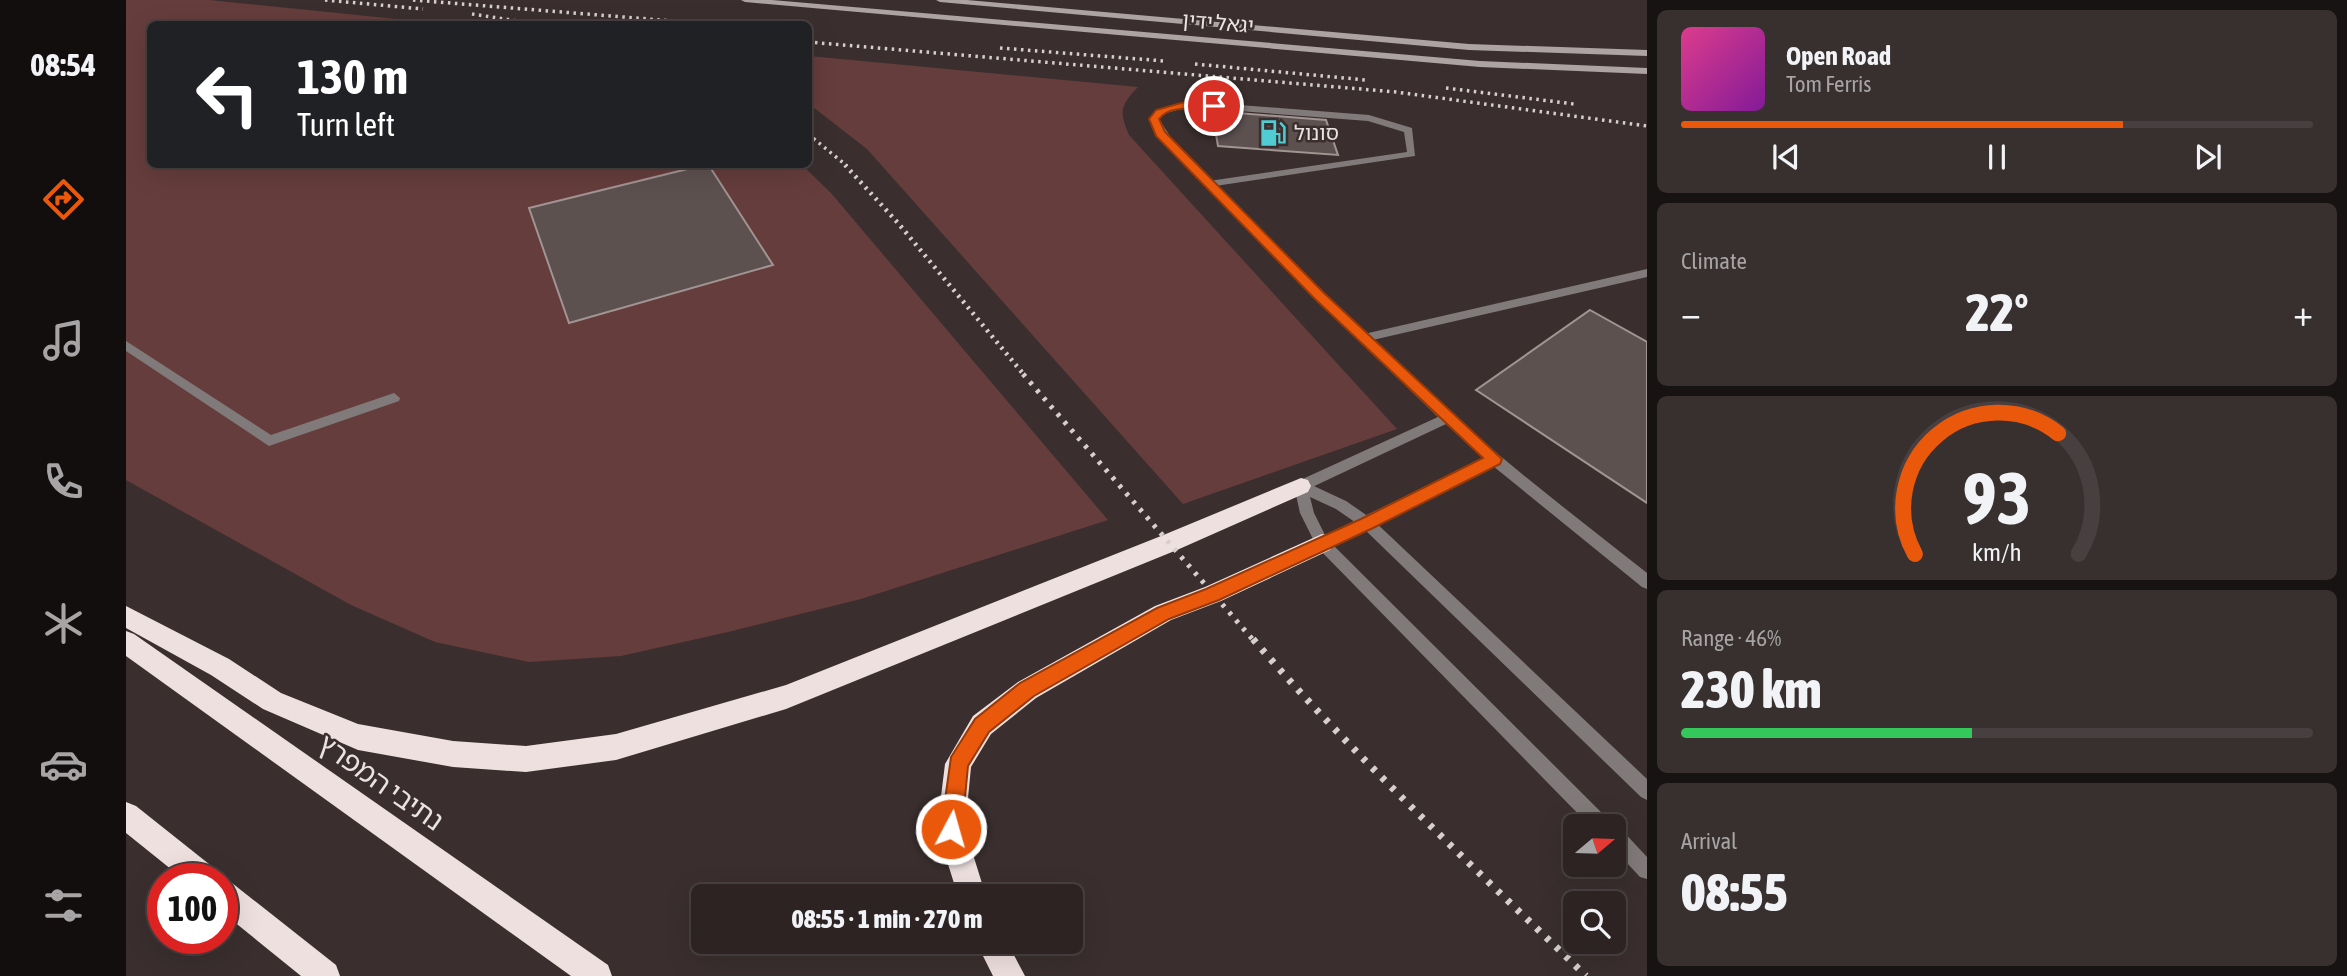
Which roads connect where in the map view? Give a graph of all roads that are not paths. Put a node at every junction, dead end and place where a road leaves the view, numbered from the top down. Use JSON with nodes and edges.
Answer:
{"nodes":[{"id":1,"x":745,"y":0,"type":"edge"},
{"id":2,"x":940,"y":0,"type":"edge"},
{"id":3,"x":970,"y":1,"type":"edge"},
{"id":4,"x":1647,"y":53,"type":"edge"},
{"id":5,"x":1647,"y":71,"type":"edge"},
{"id":6,"x":1208,"y":184,"type":"junction"},
{"id":7,"x":1647,"y":273,"type":"edge"},
{"id":8,"x":1364,"y":338,"type":"junction"},
{"id":9,"x":126,"y":345,"type":"edge"},
{"id":10,"x":394,"y":398,"type":"dead end"},
{"id":11,"x":1448,"y":418,"type":"junction"},
{"id":12,"x":1494,"y":459,"type":"junction"},
{"id":13,"x":1301,"y":486,"type":"junction"},
{"id":14,"x":1367,"y":523,"type":"junction"},
{"id":15,"x":1322,"y":543,"type":"junction"},
{"id":16,"x":1647,"y":582,"type":"edge"},
{"id":17,"x":126,"y":616,"type":"edge"},
{"id":18,"x":126,"y":642,"type":"edge"},
{"id":19,"x":1647,"y":791,"type":"edge"},
{"id":20,"x":1591,"y":814,"type":"edge"},
{"id":21,"x":126,"y":816,"type":"edge"},
{"id":22,"x":1626,"y":848,"type":"edge"},
{"id":23,"x":185,"y":863,"type":"edge"},
{"id":24,"x":1647,"y":870,"type":"edge"},
{"id":25,"x":968,"y":884,"type":"edge"},
{"id":26,"x":238,"y":906,"type":"edge"},
{"id":27,"x":998,"y":954,"type":"edge"},
{"id":28,"x":325,"y":976,"type":"edge"},
{"id":29,"x":597,"y":976,"type":"edge"},
{"id":30,"x":1010,"y":976,"type":"edge"}],
"edges":[{"from":1,"to":5,"type":"main road","name":"יגאל ידין"},
{"from":2,"to":3,"type":"main road","name":"יגאל ידין"},
{"from":3,"to":4,"type":"main road","name":"יגאל ידין"},
{"from":6,"to":6,"type":"street"},
{"from":6,"to":8,"type":"street"},
{"from":7,"to":8,"type":"street"},
{"from":8,"to":11,"type":"street"},
{"from":9,"to":10,"type":"street"},
{"from":11,"to":12,"type":"street"},
{"from":11,"to":13,"type":"street"},
{"from":12,"to":14,"type":"street"},
{"from":12,"to":16,"type":"street"},
{"from":13,"to":14,"type":"street"},
{"from":13,"to":15,"type":"street"},
{"from":13,"to":17,"type":"highway"},
{"from":14,"to":15,"type":"street"},
{"from":14,"to":19,"type":"street"},
{"from":15,"to":20,"type":"street"},
{"from":15,"to":25,"type":"highway"},
{"from":18,"to":29,"type":"highway","name":"נתיבי המפרץ"},
{"from":21,"to":23,"type":"highway"},
{"from":22,"to":24,"type":"street"},
{"from":26,"to":28,"type":"highway"},
{"from":27,"to":30,"type":"highway"}]}
